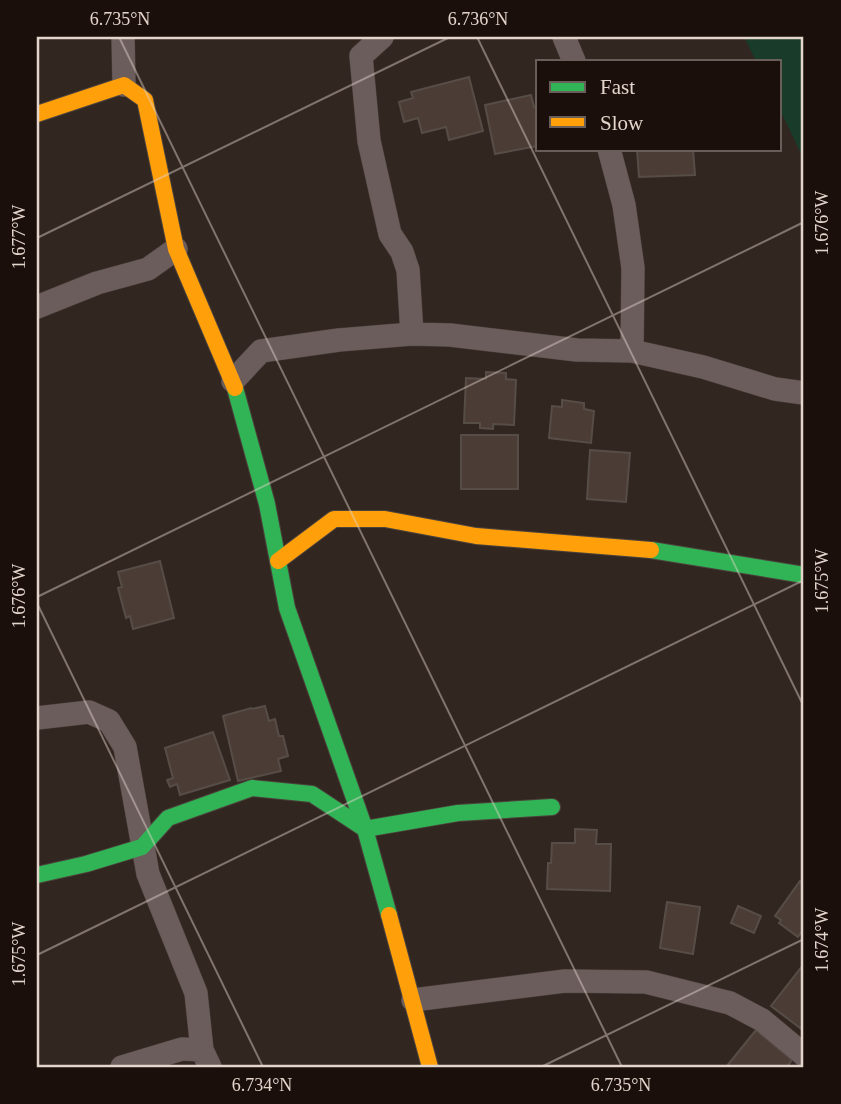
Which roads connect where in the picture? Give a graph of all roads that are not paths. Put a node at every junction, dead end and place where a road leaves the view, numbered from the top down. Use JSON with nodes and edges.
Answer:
{"nodes":[{"id":1,"x":123,"y":37,"type":"edge"},
{"id":2,"x":382,"y":37,"type":"edge"},
{"id":3,"x":564,"y":37,"type":"edge"},
{"id":4,"x":574,"y":60,"type":"edge"},
{"id":5,"x":124,"y":85,"type":"junction"},
{"id":6,"x":37,"y":114,"type":"edge"},
{"id":7,"x":609,"y":150,"type":"edge"},
{"id":8,"x":176,"y":249,"type":"junction"},
{"id":9,"x":37,"y":307,"type":"edge"},
{"id":10,"x":412,"y":334,"type":"junction"},
{"id":11,"x":632,"y":352,"type":"junction"},
{"id":12,"x":233,"y":381,"type":"junction"},
{"id":13,"x":804,"y":393,"type":"edge"},
{"id":14,"x":278,"y":561,"type":"junction"},
{"id":15,"x":804,"y":575,"type":"edge"},
{"id":16,"x":37,"y":718,"type":"edge"},
{"id":17,"x":552,"y":807,"type":"dead end"},
{"id":18,"x":365,"y":829,"type":"junction"},
{"id":19,"x":142,"y":847,"type":"junction"},
{"id":20,"x":37,"y":875,"type":"edge"},
{"id":21,"x":413,"y":1000,"type":"junction"},
{"id":22,"x":804,"y":1055,"type":"edge"},
{"id":23,"x":206,"y":1059,"type":"edge"},
{"id":24,"x":122,"y":1067,"type":"edge"},
{"id":25,"x":430,"y":1067,"type":"edge"}],
"edges":[{"from":1,"to":5,"type":"street"},
{"from":2,"to":10,"type":"street"},
{"from":3,"to":4,"type":"street"},
{"from":5,"to":6,"type":"street"},
{"from":5,"to":8,"type":"street"},
{"from":7,"to":11,"type":"street"},
{"from":8,"to":9,"type":"street"},
{"from":8,"to":12,"type":"street"},
{"from":10,"to":11,"type":"street"},
{"from":10,"to":12,"type":"street"},
{"from":11,"to":13,"type":"street"},
{"from":12,"to":14,"type":"street"},
{"from":14,"to":15,"type":"street"},
{"from":14,"to":18,"type":"street"},
{"from":16,"to":19,"type":"street"},
{"from":17,"to":18,"type":"street"},
{"from":18,"to":19,"type":"street"},
{"from":18,"to":21,"type":"street"},
{"from":19,"to":20,"type":"street"},
{"from":19,"to":23,"type":"street"},
{"from":21,"to":22,"type":"street"},
{"from":21,"to":25,"type":"street"},
{"from":23,"to":24,"type":"street"}]}
